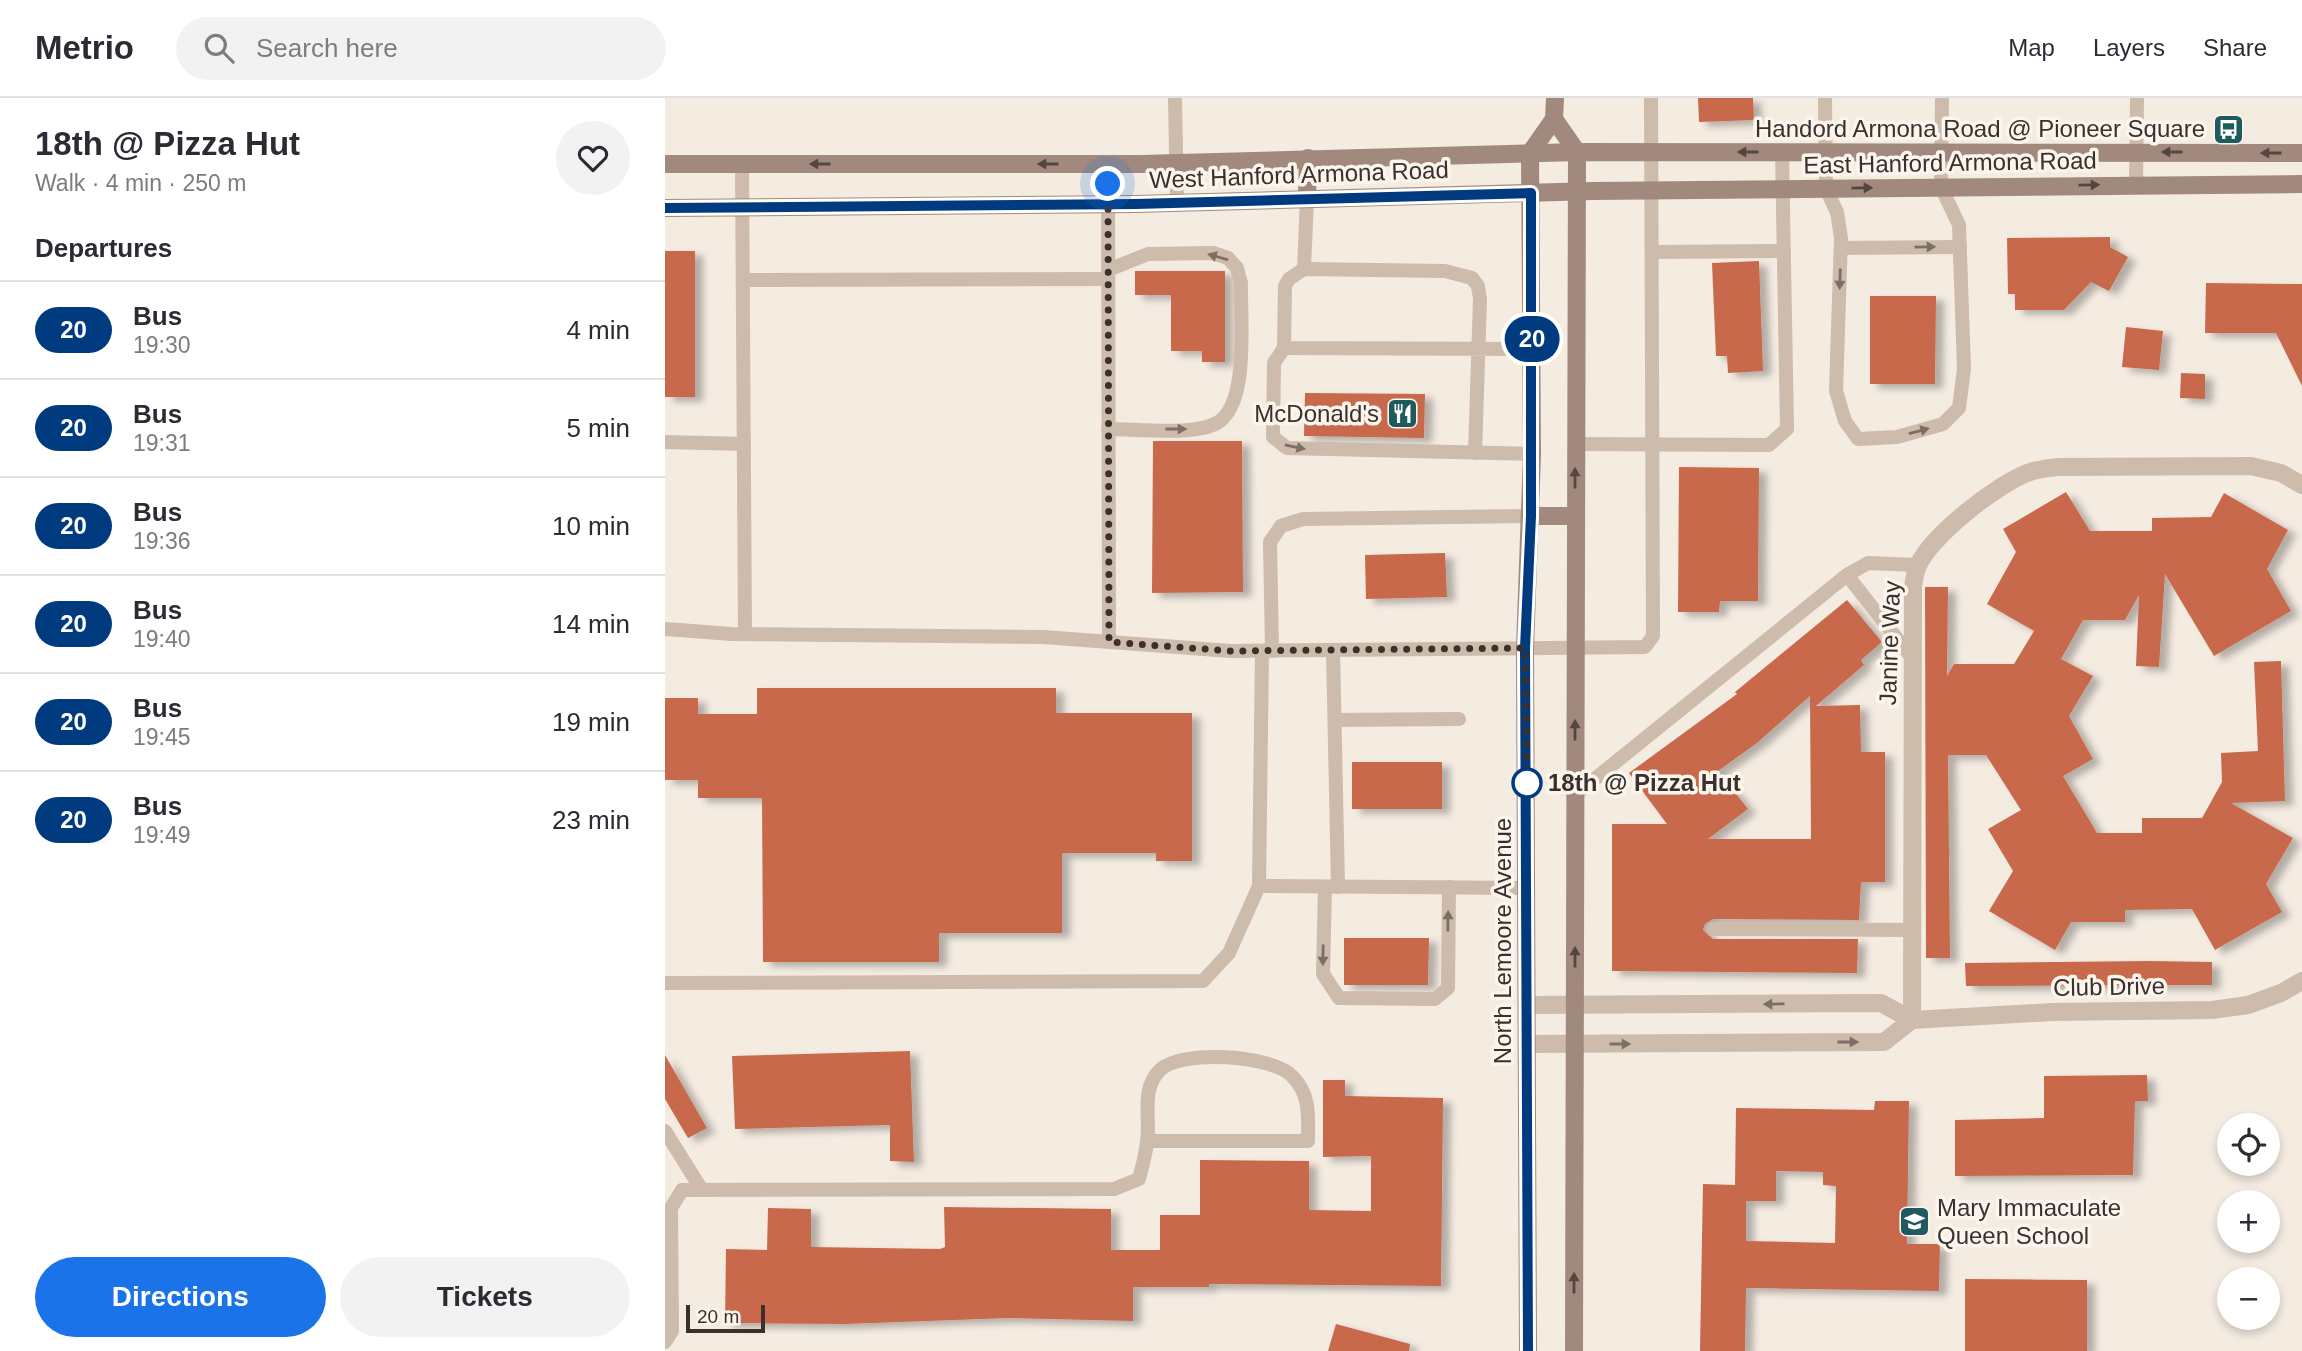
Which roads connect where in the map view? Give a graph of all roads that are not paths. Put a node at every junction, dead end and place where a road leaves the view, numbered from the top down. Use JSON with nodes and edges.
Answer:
{"nodes":[{"id":1,"x":1175,"y":98,"type":"edge"},
{"id":2,"x":1555,"y":98,"type":"edge"},
{"id":3,"x":1651,"y":98,"type":"edge"},
{"id":4,"x":1825,"y":98,"type":"edge"},
{"id":5,"x":1942,"y":98,"type":"edge"},
{"id":6,"x":2137,"y":98,"type":"edge"},
{"id":7,"x":1554,"y":119,"type":"junction"},
{"id":8,"x":1577,"y":152,"type":"junction"},
{"id":9,"x":1653,"y":152,"type":"junction"},
{"id":10,"x":1782,"y":152,"type":"junction"},
{"id":11,"x":1825,"y":152,"type":"junction"},
{"id":12,"x":1942,"y":152,"type":"junction"},
{"id":13,"x":2136,"y":152,"type":"junction"},
{"id":14,"x":1508,"y":153,"type":"joint"},
{"id":15,"x":1530,"y":153,"type":"junction"},
{"id":16,"x":2302,"y":153,"type":"edge"},
{"id":17,"x":1308,"y":158,"type":"junction"},
{"id":18,"x":1175,"y":162,"type":"junction"},
{"id":19,"x":665,"y":164,"type":"edge"},
{"id":20,"x":742,"y":164,"type":"junction"},
{"id":21,"x":1108,"y":164,"type":"junction"},
{"id":22,"x":2302,"y":184,"type":"edge"},
{"id":23,"x":2136,"y":185,"type":"junction"},
{"id":24,"x":1941,"y":187,"type":"junction"},
{"id":25,"x":1826,"y":188,"type":"junction"},
{"id":26,"x":1783,"y":189,"type":"junction"},
{"id":27,"x":1653,"y":190,"type":"junction"},
{"id":28,"x":1598,"y":191,"type":"joint"},
{"id":29,"x":1577,"y":192,"type":"junction"},
{"id":30,"x":1531,"y":193,"type":"junction"},
{"id":31,"x":1307,"y":199,"type":"junction"},
{"id":32,"x":1177,"y":203,"type":"junction"},
{"id":33,"x":1108,"y":204,"type":"junction"},
{"id":34,"x":665,"y":208,"type":"edge"},
{"id":35,"x":743,"y":208,"type":"junction"},
{"id":36,"x":1959,"y":247,"type":"junction"},
{"id":37,"x":1841,"y":248,"type":"junction"},
{"id":38,"x":1784,"y":251,"type":"junction"},
{"id":39,"x":1653,"y":252,"type":"junction"},
{"id":40,"x":1304,"y":269,"type":"junction"},
{"id":41,"x":1108,"y":274,"type":"junction"},
{"id":42,"x":744,"y":280,"type":"junction"},
{"id":43,"x":1284,"y":348,"type":"junction"},
{"id":44,"x":1478,"y":348,"type":"junction"},
{"id":45,"x":1532,"y":349,"type":"junction"},
{"id":46,"x":1108,"y":429,"type":"junction"},
{"id":47,"x":665,"y":442,"type":"edge"},
{"id":48,"x":744,"y":444,"type":"junction"},
{"id":49,"x":1575,"y":444,"type":"junction"},
{"id":50,"x":1653,"y":446,"type":"junction"},
{"id":51,"x":1475,"y":453,"type":"junction"},
{"id":52,"x":1532,"y":454,"type":"junction"},
{"id":53,"x":2302,"y":485,"type":"edge"},
{"id":54,"x":1531,"y":516,"type":"junction"},
{"id":55,"x":1575,"y":516,"type":"junction"},
{"id":56,"x":1918,"y":565,"type":"junction"},
{"id":57,"x":1847,"y":576,"type":"junction"},
{"id":58,"x":665,"y":629,"type":"edge"},
{"id":59,"x":745,"y":634,"type":"junction"},
{"id":60,"x":1109,"y":642,"type":"junction"},
{"id":61,"x":1574,"y":647,"type":"junction"},
{"id":62,"x":1525,"y":648,"type":"junction"},
{"id":63,"x":1333,"y":650,"type":"junction"},
{"id":64,"x":1267,"y":651,"type":"junction"},
{"id":65,"x":1913,"y":659,"type":"junction"},
{"id":66,"x":1459,"y":719,"type":"dead end"},
{"id":67,"x":1335,"y":720,"type":"junction"},
{"id":68,"x":1575,"y":795,"type":"junction"},
{"id":69,"x":1259,"y":886,"type":"junction"},
{"id":70,"x":1331,"y":887,"type":"junction"},
{"id":71,"x":1449,"y":887,"type":"junction"},
{"id":72,"x":1528,"y":888,"type":"junction"},
{"id":73,"x":1713,"y":929,"type":"dead end"},
{"id":74,"x":1912,"y":930,"type":"junction"},
{"id":75,"x":2302,"y":981,"type":"edge"},
{"id":76,"x":665,"y":983,"type":"edge"},
{"id":77,"x":1528,"y":1005,"type":"junction"},
{"id":78,"x":1574,"y":1005,"type":"junction"},
{"id":79,"x":1912,"y":1020,"type":"junction"},
{"id":80,"x":1528,"y":1044,"type":"junction"},
{"id":81,"x":1574,"y":1044,"type":"junction"},
{"id":82,"x":665,"y":1131,"type":"edge"},
{"id":83,"x":1147,"y":1141,"type":"junction"},
{"id":84,"x":699,"y":1187,"type":"junction"},
{"id":85,"x":665,"y":1342,"type":"edge"},
{"id":86,"x":1528,"y":1351,"type":"edge"},
{"id":87,"x":1574,"y":1351,"type":"edge"}],
"edges":[{"from":1,"to":18,"type":"lane"},
{"from":2,"to":7,"type":"main road"},
{"from":3,"to":9,"type":"lane"},
{"from":4,"to":11,"type":"lane"},
{"from":5,"to":12,"type":"lane"},
{"from":6,"to":13,"type":"lane"},
{"from":7,"to":8,"type":"main road"},
{"from":7,"to":15,"type":"main road"},
{"from":8,"to":9,"type":"main road","name":"East Hanford Armona Road"},
{"from":8,"to":15,"type":"main road","name":"East Hanford Armona Road"},
{"from":8,"to":29,"type":"main road"},
{"from":10,"to":9,"type":"main road","name":"East Hanford Armona Road","one_way":true},
{"from":9,"to":27,"type":"lane"},
{"from":10,"to":11,"type":"main road","name":"East Hanford Armona Road"},
{"from":10,"to":26,"type":"lane"},
{"from":11,"to":12,"type":"main road","name":"East Hanford Armona Road"},
{"from":11,"to":25,"type":"lane"},
{"from":12,"to":13,"type":"main road","name":"East Hanford Armona Road"},
{"from":12,"to":24,"type":"lane"},
{"from":16,"to":13,"type":"main road","name":"East Hanford Armona Road","one_way":true},
{"from":13,"to":23,"type":"lane"},
{"from":14,"to":15,"type":"main road","name":"East Hanford Armona Road"},
{"from":14,"to":17,"type":"main road","name":"West Hanford Armona Road"},
{"from":15,"to":30,"type":"main road","name":"North Lemoore Avenue"},
{"from":17,"to":18,"type":"main road","name":"West Hanford Armona Road"},
{"from":17,"to":31,"type":"main road"},
{"from":18,"to":21,"type":"main road","name":"West Hanford Armona Road"},
{"from":18,"to":32,"type":"lane"},
{"from":19,"to":20,"type":"main road","name":"West Hanford Armona Road"},
{"from":21,"to":20,"type":"main road","name":"West Hanford Armona Road","one_way":true},
{"from":20,"to":35,"type":"lane"},
{"from":21,"to":33,"type":"lane"},
{"from":22,"to":23,"type":"main road","name":"East Hanford Armona Road"},
{"from":24,"to":23,"type":"main road","name":"East Hanford Armona Road","one_way":true},
{"from":25,"to":24,"type":"main road","name":"East Hanford Armona Road","one_way":true},
{"from":24,"to":36,"type":"lane"},
{"from":25,"to":26,"type":"main road","name":"East Hanford Armona Road"},
{"from":25,"to":37,"type":"lane"},
{"from":26,"to":27,"type":"main road","name":"East Hanford Armona Road"},
{"from":26,"to":38,"type":"lane"},
{"from":27,"to":28,"type":"main road","name":"East Hanford Armona Road"},
{"from":27,"to":39,"type":"lane"},
{"from":28,"to":29,"type":"main road","name":"West Hanford Armona Road"},
{"from":29,"to":30,"type":"main road","name":"West Hanford Armona Road"},
{"from":29,"to":49,"type":"main road"},
{"from":30,"to":31,"type":"main road","name":"West Hanford Armona Road"},
{"from":30,"to":45,"type":"main road","name":"North Lemoore Avenue"},
{"from":31,"to":32,"type":"main road","name":"West Hanford Armona Road"},
{"from":31,"to":40,"type":"lane"},
{"from":32,"to":33,"type":"main road","name":"West Hanford Armona Road"},
{"from":33,"to":35,"type":"main road","name":"West Hanford Armona Road"},
{"from":33,"to":41,"type":"lane"},
{"from":34,"to":35,"type":"main road","name":"West Hanford Armona Road"},
{"from":35,"to":42,"type":"lane"},
{"from":37,"to":36,"type":"lane","one_way":true},
{"from":37,"to":36,"type":"lane","one_way":true},
{"from":38,"to":39,"type":"lane"},
{"from":38,"to":50,"type":"lane"},
{"from":39,"to":50,"type":"lane"},
{"from":40,"to":43,"type":"lane"},
{"from":40,"to":44,"type":"lane"},
{"from":41,"to":42,"type":"lane"},
{"from":41,"to":46,"type":"lane"},
{"from":46,"to":41,"type":"lane","one_way":true},
{"from":42,"to":48,"type":"lane"},
{"from":43,"to":44,"type":"lane"},
{"from":43,"to":51,"type":"lane","one_way":true},
{"from":44,"to":45,"type":"lane"},
{"from":44,"to":51,"type":"lane"},
{"from":45,"to":52,"type":"main road","name":"North Lemoore Avenue"},
{"from":46,"to":60,"type":"lane"},
{"from":47,"to":48,"type":"lane"},
{"from":48,"to":59,"type":"lane"},
{"from":49,"to":50,"type":"lane"},
{"from":55,"to":49,"type":"main road","one_way":true},
{"from":50,"to":61,"type":"lane"},
{"from":51,"to":52,"type":"lane"},
{"from":52,"to":54,"type":"main road","name":"North Lemoore Avenue"},
{"from":53,"to":56,"type":"street","name":"Janine Way"},
{"from":54,"to":55,"type":"main road"},
{"from":54,"to":62,"type":"main road","name":"North Lemoore Avenue"},
{"from":54,"to":64,"type":"lane"},
{"from":55,"to":61,"type":"main road"},
{"from":56,"to":57,"type":"lane"},
{"from":56,"to":65,"type":"street","name":"Janine Way"},
{"from":57,"to":65,"type":"lane"},
{"from":57,"to":68,"type":"lane"},
{"from":58,"to":59,"type":"lane"},
{"from":59,"to":60,"type":"lane"},
{"from":60,"to":64,"type":"lane"},
{"from":61,"to":62,"type":"lane"},
{"from":68,"to":61,"type":"main road","one_way":true},
{"from":62,"to":63,"type":"lane"},
{"from":62,"to":72,"type":"main road","name":"North Lemoore Avenue"},
{"from":63,"to":64,"type":"lane"},
{"from":63,"to":67,"type":"lane"},
{"from":64,"to":69,"type":"lane"},
{"from":65,"to":74,"type":"street","name":"Janine Way"},
{"from":66,"to":67,"type":"lane"},
{"from":67,"to":70,"type":"lane"},
{"from":78,"to":68,"type":"main road","one_way":true},
{"from":69,"to":70,"type":"lane"},
{"from":69,"to":76,"type":"lane"},
{"from":70,"to":71,"type":"lane"},
{"from":70,"to":71,"type":"lane","one_way":true},
{"from":71,"to":72,"type":"lane"},
{"from":72,"to":77,"type":"main road","name":"North Lemoore Avenue"},
{"from":73,"to":74,"type":"lane"},
{"from":74,"to":79,"type":"street","name":"Janine Way"},
{"from":75,"to":79,"type":"street","name":"Club Drive"},
{"from":77,"to":78,"type":"street"},
{"from":77,"to":80,"type":"main road","name":"North Lemoore Avenue"},
{"from":79,"to":78,"type":"street","one_way":true},
{"from":78,"to":81,"type":"main road"},
{"from":81,"to":79,"type":"street","one_way":true},
{"from":80,"to":81,"type":"street"},
{"from":80,"to":86,"type":"main road","name":"North Lemoore Avenue"},
{"from":87,"to":81,"type":"main road","one_way":true},
{"from":82,"to":84,"type":"lane"},
{"from":83,"to":83,"type":"lane"},
{"from":83,"to":84,"type":"lane"},
{"from":84,"to":85,"type":"lane"}]}
